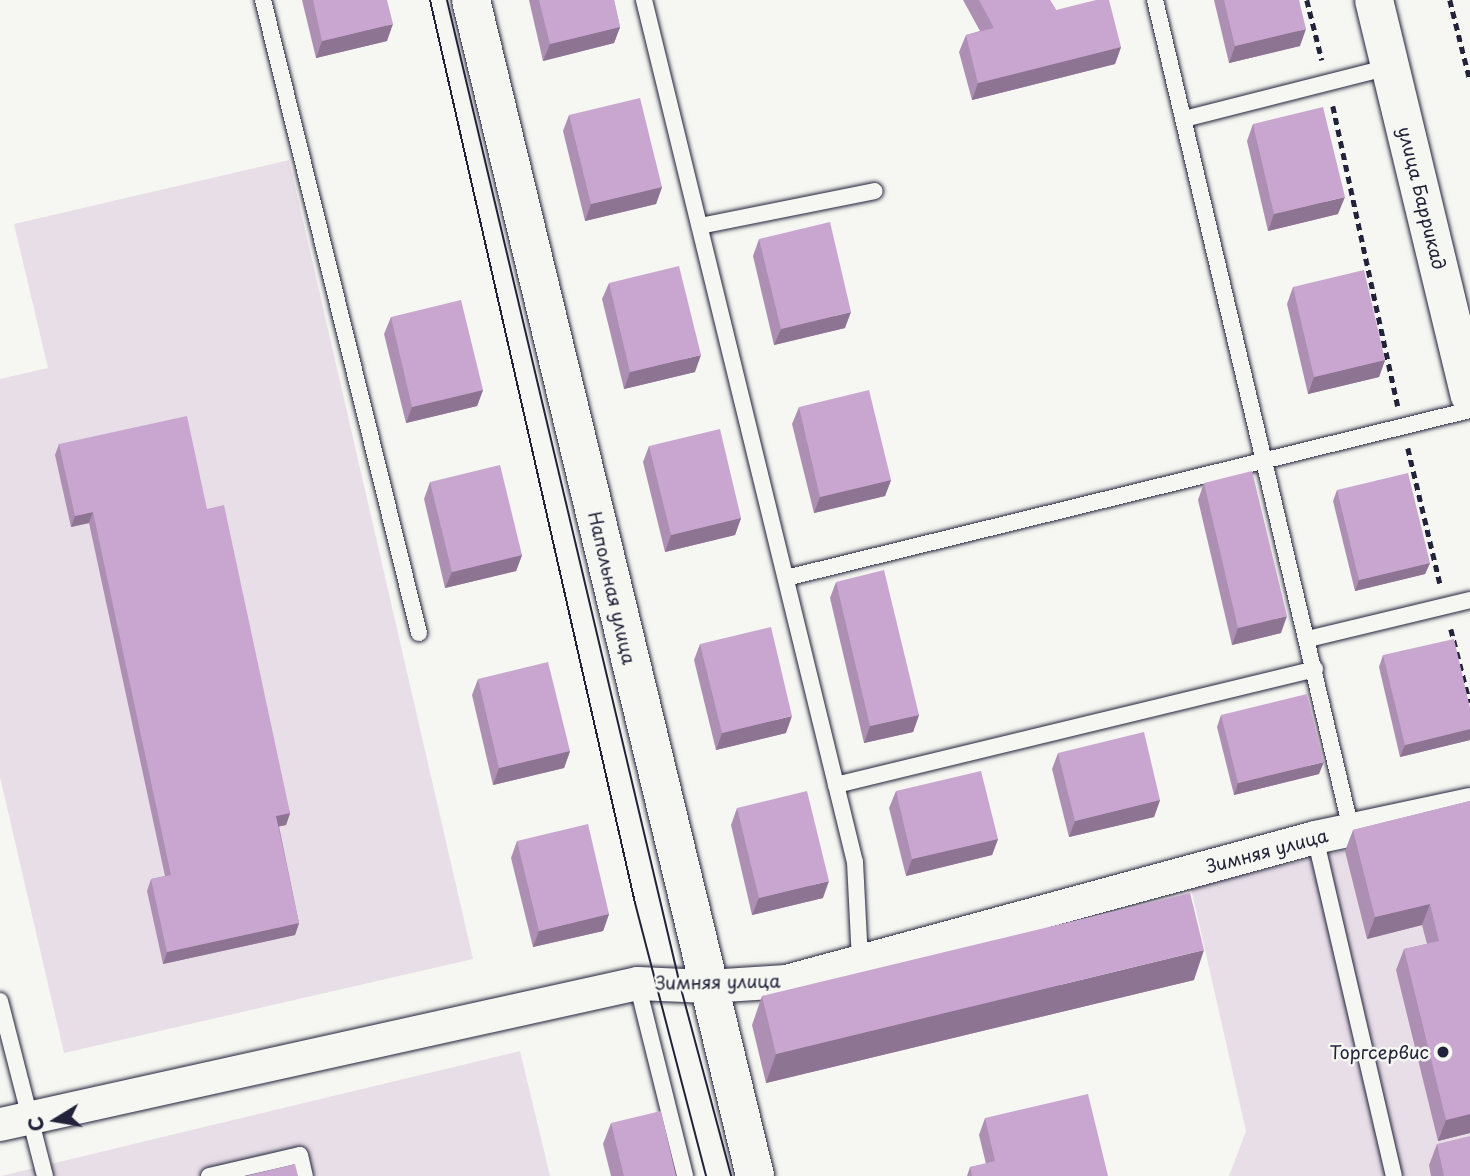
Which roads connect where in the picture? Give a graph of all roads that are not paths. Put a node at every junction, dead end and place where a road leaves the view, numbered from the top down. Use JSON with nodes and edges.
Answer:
{"nodes":[{"id":1,"x":262,"y":0,"type":"edge"},
{"id":2,"x":471,"y":0,"type":"edge"},
{"id":3,"x":644,"y":0,"type":"edge"},
{"id":4,"x":1155,"y":0,"type":"edge"},
{"id":5,"x":1374,"y":0,"type":"edge"},
{"id":6,"x":1390,"y":67,"type":"junction"},
{"id":7,"x":1184,"y":119,"type":"junction"},
{"id":8,"x":874,"y":191,"type":"dead end"},
{"id":9,"x":700,"y":226,"type":"junction"},
{"id":10,"x":1470,"y":396,"type":"edge"},
{"id":11,"x":1470,"y":410,"type":"edge"},
{"id":12,"x":1267,"y":459,"type":"junction"},
{"id":13,"x":786,"y":578,"type":"junction"},
{"id":14,"x":1470,"y":600,"type":"edge"},
{"id":15,"x":419,"y":633,"type":"dead end"},
{"id":16,"x":1308,"y":639,"type":"junction"},
{"id":17,"x":1315,"y":669,"type":"junction"},
{"id":18,"x":836,"y":785,"type":"junction"},
{"id":19,"x":1470,"y":804,"type":"edge"},
{"id":20,"x":1352,"y":829,"type":"junction"},
{"id":21,"x":1315,"y":837,"type":"junction"},
{"id":22,"x":860,"y":962,"type":"junction"},
{"id":23,"x":637,"y":983,"type":"junction"},
{"id":24,"x":708,"y":986,"type":"junction"},
{"id":25,"x":0,"y":1001,"type":"edge"},
{"id":26,"x":14,"y":1121,"type":"edge"},
{"id":27,"x":45,"y":1176,"type":"edge"},
{"id":28,"x":209,"y":1176,"type":"edge"},
{"id":29,"x":306,"y":1176,"type":"edge"},
{"id":30,"x":685,"y":1176,"type":"edge"},
{"id":31,"x":755,"y":1176,"type":"edge"},
{"id":32,"x":1394,"y":1176,"type":"edge"}],
"edges":[{"from":1,"to":15,"type":"lane"},
{"from":2,"to":24,"type":"street","name":"Напольная улица"},
{"from":3,"to":9,"type":"lane"},
{"from":4,"to":7,"type":"lane"},
{"from":5,"to":6,"type":"street","name":"улица Баррикад"},
{"from":6,"to":7,"type":"lane"},
{"from":6,"to":10,"type":"street","name":"улица Баррикад"},
{"from":7,"to":12,"type":"lane"},
{"from":8,"to":9,"type":"lane"},
{"from":9,"to":13,"type":"lane"},
{"from":11,"to":12,"type":"lane"},
{"from":12,"to":13,"type":"lane"},
{"from":12,"to":16,"type":"lane"},
{"from":13,"to":18,"type":"lane"},
{"from":14,"to":16,"type":"lane"},
{"from":16,"to":17,"type":"lane"},
{"from":17,"to":18,"type":"lane"},
{"from":17,"to":20,"type":"lane"},
{"from":18,"to":22,"type":"lane"},
{"from":19,"to":20,"type":"street","name":"Зимняя улица"},
{"from":20,"to":21,"type":"street","name":"Зимняя улица"},
{"from":21,"to":22,"type":"street","name":"Зимняя улица"},
{"from":21,"to":32,"type":"lane"},
{"from":22,"to":24,"type":"street","name":"Зимняя улица"},
{"from":23,"to":24,"type":"street","name":"Зимняя улица"},
{"from":23,"to":26,"type":"street","name":"Зимняя улица"},
{"from":23,"to":30,"type":"lane"},
{"from":24,"to":31,"type":"street","name":"Напольная улица"},
{"from":25,"to":26,"type":"lane"},
{"from":26,"to":27,"type":"lane"},
{"from":28,"to":29,"type":"lane"}]}
